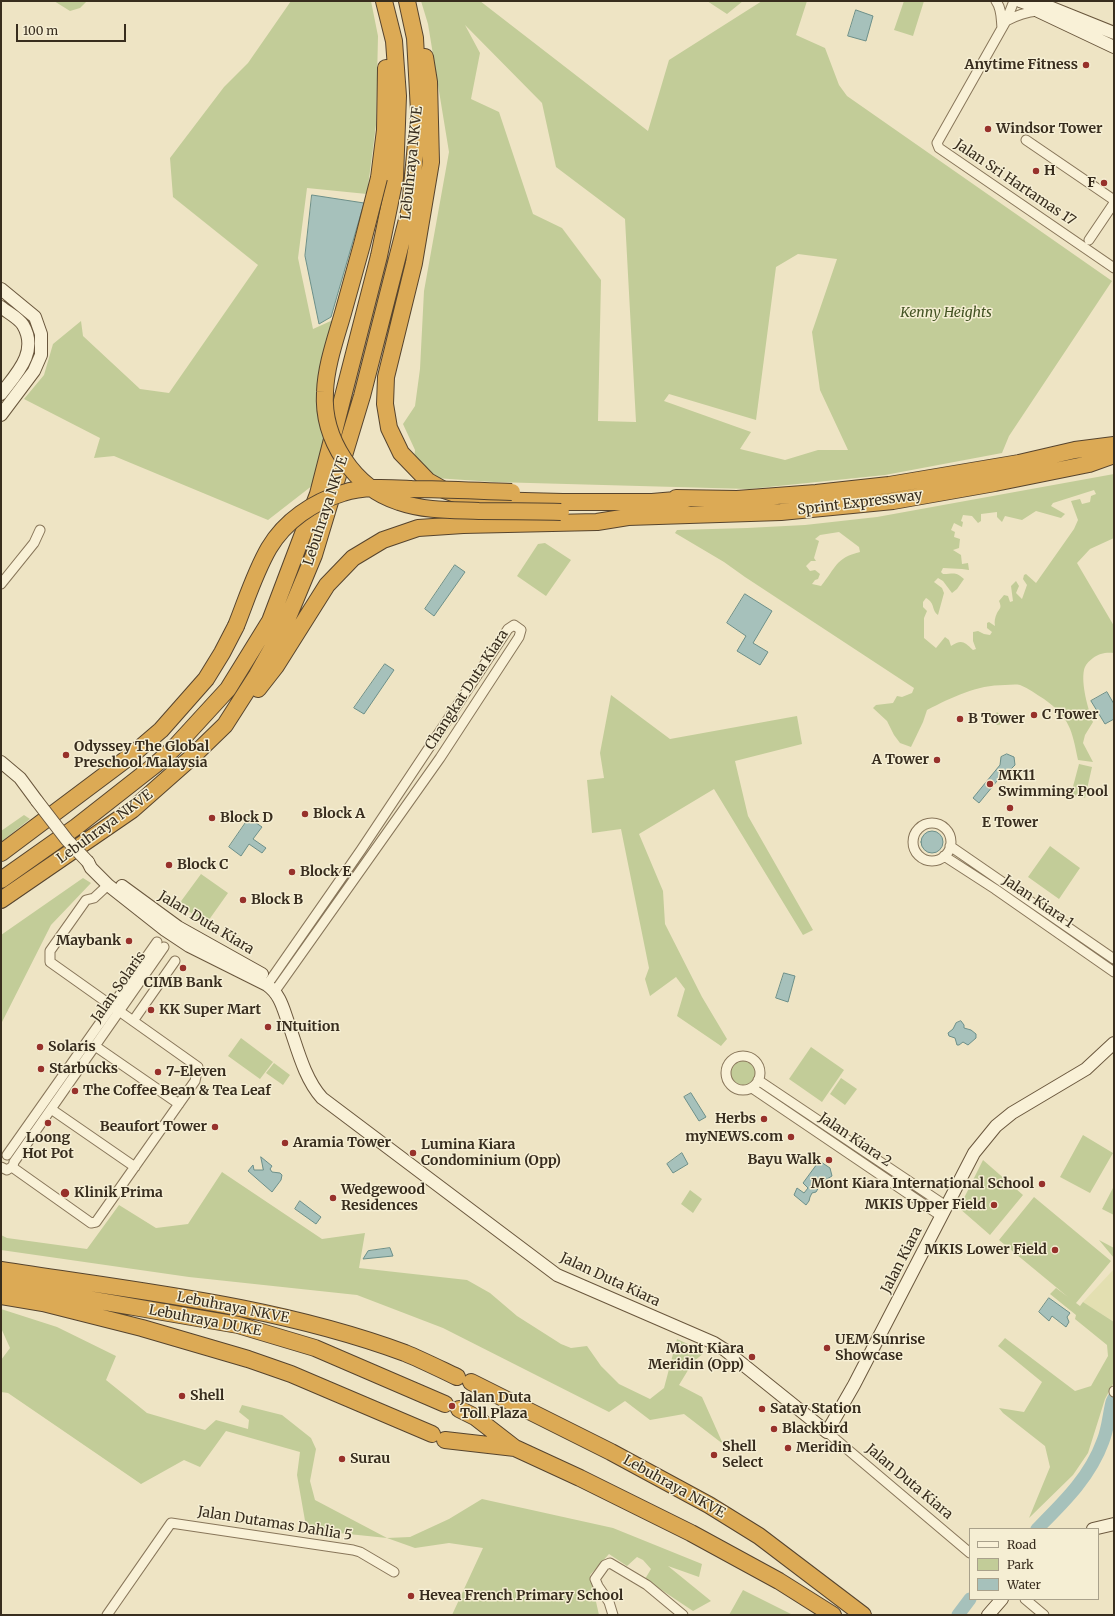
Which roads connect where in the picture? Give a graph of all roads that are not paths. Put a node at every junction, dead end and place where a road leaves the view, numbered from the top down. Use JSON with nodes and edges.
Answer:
{"nodes":[{"id":1,"x":406,"y":1,"type":"edge"},
{"id":2,"x":996,"y":1,"type":"edge"},
{"id":3,"x":1014,"y":1,"type":"edge"},
{"id":4,"x":1047,"y":1,"type":"edge"},
{"id":5,"x":1030,"y":6,"type":"edge"},
{"id":6,"x":386,"y":8,"type":"edge"},
{"id":7,"x":1066,"y":12,"type":"junction"},
{"id":8,"x":1004,"y":25,"type":"junction"},
{"id":9,"x":1114,"y":33,"type":"edge"},
{"id":10,"x":415,"y":38,"type":"junction"},
{"id":11,"x":1114,"y":47,"type":"edge"},
{"id":12,"x":1026,"y":140,"type":"dead end"},
{"id":13,"x":1114,"y":200,"type":"edge"},
{"id":14,"x":1114,"y":203,"type":"edge"},
{"id":15,"x":1089,"y":240,"type":"dead end"},
{"id":16,"x":1114,"y":268,"type":"edge"},
{"id":17,"x":1,"y":289,"type":"edge"},
{"id":18,"x":1,"y":307,"type":"edge"},
{"id":19,"x":1,"y":394,"type":"edge"},
{"id":20,"x":1,"y":415,"type":"edge"},
{"id":21,"x":1114,"y":437,"type":"edge"},
{"id":22,"x":1114,"y":445,"type":"edge"},
{"id":23,"x":1075,"y":450,"type":"junction"},
{"id":24,"x":1114,"y":456,"type":"edge"},
{"id":25,"x":1114,"y":462,"type":"edge"},
{"id":26,"x":1089,"y":464,"type":"junction"},
{"id":27,"x":687,"y":499,"type":"junction"},
{"id":28,"x":628,"y":516,"type":"junction"},
{"id":29,"x":40,"y":530,"type":"dead end"},
{"id":30,"x":1,"y":584,"type":"edge"},
{"id":31,"x":225,"y":725,"type":"junction"},
{"id":32,"x":1,"y":762,"type":"edge"},
{"id":33,"x":950,"y":846,"type":"junction"},
{"id":34,"x":1,"y":853,"type":"edge"},
{"id":35,"x":944,"y":856,"type":"junction"},
{"id":36,"x":88,"y":862,"type":"junction"},
{"id":37,"x":1,"y":880,"type":"edge"},
{"id":38,"x":108,"y":885,"type":"junction"},
{"id":39,"x":1,"y":900,"type":"edge"},
{"id":40,"x":171,"y":928,"type":"junction"},
{"id":41,"x":161,"y":945,"type":"dead end"},
{"id":42,"x":1114,"y":960,"type":"edge"},
{"id":43,"x":174,"y":961,"type":"dead end"},
{"id":44,"x":1114,"y":972,"type":"edge"},
{"id":45,"x":275,"y":988,"type":"junction"},
{"id":46,"x":116,"y":1009,"type":"junction"},
{"id":47,"x":133,"y":1021,"type":"junction"},
{"id":48,"x":1114,"y":1043,"type":"edge"},
{"id":49,"x":95,"y":1046,"type":"junction"},
{"id":50,"x":758,"y":1080,"type":"junction"},
{"id":51,"x":752,"y":1088,"type":"junction"},
{"id":52,"x":179,"y":1104,"type":"junction"},
{"id":53,"x":51,"y":1109,"type":"junction"},
{"id":54,"x":9,"y":1161,"type":"edge"},
{"id":55,"x":1,"y":1167,"type":"edge"},
{"id":56,"x":135,"y":1167,"type":"junction"},
{"id":57,"x":944,"y":1211,"type":"junction"},
{"id":58,"x":1,"y":1270,"type":"edge"},
{"id":59,"x":1,"y":1284,"type":"edge"},
{"id":60,"x":1,"y":1296,"type":"edge"},
{"id":61,"x":827,"y":1432,"type":"junction"},
{"id":62,"x":515,"y":1448,"type":"junction"},
{"id":63,"x":1114,"y":1524,"type":"edge"},
{"id":64,"x":1097,"y":1528,"type":"edge"},
{"id":65,"x":969,"y":1552,"type":"edge"},
{"id":66,"x":394,"y":1572,"type":"dead end"},
{"id":67,"x":1001,"y":1600,"type":"edge"},
{"id":68,"x":1026,"y":1600,"type":"edge"},
{"id":69,"x":107,"y":1615,"type":"edge"},
{"id":70,"x":613,"y":1615,"type":"edge"},
{"id":71,"x":684,"y":1615,"type":"edge"},
{"id":72,"x":833,"y":1615,"type":"edge"},
{"id":73,"x":863,"y":1615,"type":"edge"},
{"id":74,"x":988,"y":1615,"type":"edge"},
{"id":75,"x":1044,"y":1615,"type":"edge"}],
"edges":[{"from":1,"to":10,"type":"highway","name":"Lebuhraya NKVE"},
{"from":2,"to":8,"type":"street"},
{"from":3,"to":8,"type":"street","name":"Jalan Sri Hartamas 17"},
{"from":4,"to":7,"type":"main road"},
{"from":5,"to":7,"type":"main road"},
{"from":5,"to":8,"type":"street"},
{"from":5,"to":11,"type":"main road"},
{"from":6,"to":28,"type":"highway","bridge":true},
{"from":6,"to":37,"type":"highway","name":"Lebuhraya NKVE"},
{"from":7,"to":9,"type":"main road"},
{"from":8,"to":16,"type":"street","name":"Jalan Sri Hartamas 17"},
{"from":10,"to":27,"type":"highway"},
{"from":10,"to":31,"type":"highway","name":"Lebuhraya NKVE"},
{"from":12,"to":13,"type":"street"},
{"from":14,"to":15,"type":"street"},
{"from":17,"to":20,"type":"main road"},
{"from":18,"to":19,"type":"main road"},
{"from":21,"to":23,"type":"highway"},
{"from":22,"to":23,"type":"highway"},
{"from":23,"to":27,"type":"highway","name":"Sprint Expressway"},
{"from":24,"to":26,"type":"highway"},
{"from":25,"to":26,"type":"highway"},
{"from":26,"to":28,"type":"highway","name":"Sprint Expressway"},
{"from":27,"to":34,"type":"highway","bridge":true},
{"from":28,"to":31,"type":"highway"},
{"from":29,"to":30,"type":"street"},
{"from":31,"to":39,"type":"highway","name":"Lebuhraya NKVE"},
{"from":32,"to":36,"type":"main road","name":"Jalan Duta Kiara","bridge":true},
{"from":33,"to":35,"type":"street"},
{"from":33,"to":35,"type":"street"},
{"from":33,"to":42,"type":"street","name":"Jalan Kiara 1"},
{"from":35,"to":44,"type":"street","name":"Jalan Kiara 1"},
{"from":36,"to":38,"type":"main road","name":"Jalan Duta Kiara"},
{"from":36,"to":40,"type":"main road","name":"Jalan Duta Kiara"},
{"from":38,"to":40,"type":"main road","name":"Jalan Duta Kiara"},
{"from":38,"to":46,"type":"street"},
{"from":40,"to":45,"type":"main road","name":"Jalan Duta Kiara"},
{"from":41,"to":46,"type":"street","name":"Jalan Solaris"},
{"from":43,"to":47,"type":"street"},
{"from":45,"to":45,"type":"street","name":"Changkat Duta Kiara"},
{"from":45,"to":61,"type":"main road","name":"Jalan Duta Kiara"},
{"from":46,"to":47,"type":"street"},
{"from":46,"to":49,"type":"street","name":"Jalan Solaris"},
{"from":46,"to":54,"type":"street","name":"Jalan Solaris"},
{"from":47,"to":52,"type":"street"},
{"from":48,"to":57,"type":"main road","name":"Jalan Kiara"},
{"from":49,"to":52,"type":"street"},
{"from":49,"to":53,"type":"street","name":"Jalan Solaris"},
{"from":50,"to":51,"type":"street"},
{"from":50,"to":51,"type":"street"},
{"from":50,"to":57,"type":"street","name":"Jalan Kiara 2"},
{"from":51,"to":57,"type":"street","name":"Jalan Kiara 2"},
{"from":52,"to":56,"type":"street"},
{"from":53,"to":54,"type":"street","name":"Jalan Solaris"},
{"from":53,"to":56,"type":"street"},
{"from":54,"to":55,"type":"street"},
{"from":54,"to":56,"type":"street"},
{"from":57,"to":61,"type":"main road","name":"Jalan Kiara"},
{"from":58,"to":73,"type":"highway","name":"Lebuhraya NKVE"},
{"from":59,"to":62,"type":"highway","name":"Lebuhraya DUKE"},
{"from":60,"to":62,"type":"highway"},
{"from":61,"to":65,"type":"street","name":"Jalan Duta Kiara"},
{"from":62,"to":72,"type":"highway"},
{"from":63,"to":64,"type":"main road"},
{"from":66,"to":69,"type":"street","name":"Jalan Dutamas Dahlia 5"},
{"from":67,"to":74,"type":"main road"},
{"from":68,"to":75,"type":"street"},
{"from":70,"to":71,"type":"street"}]}
